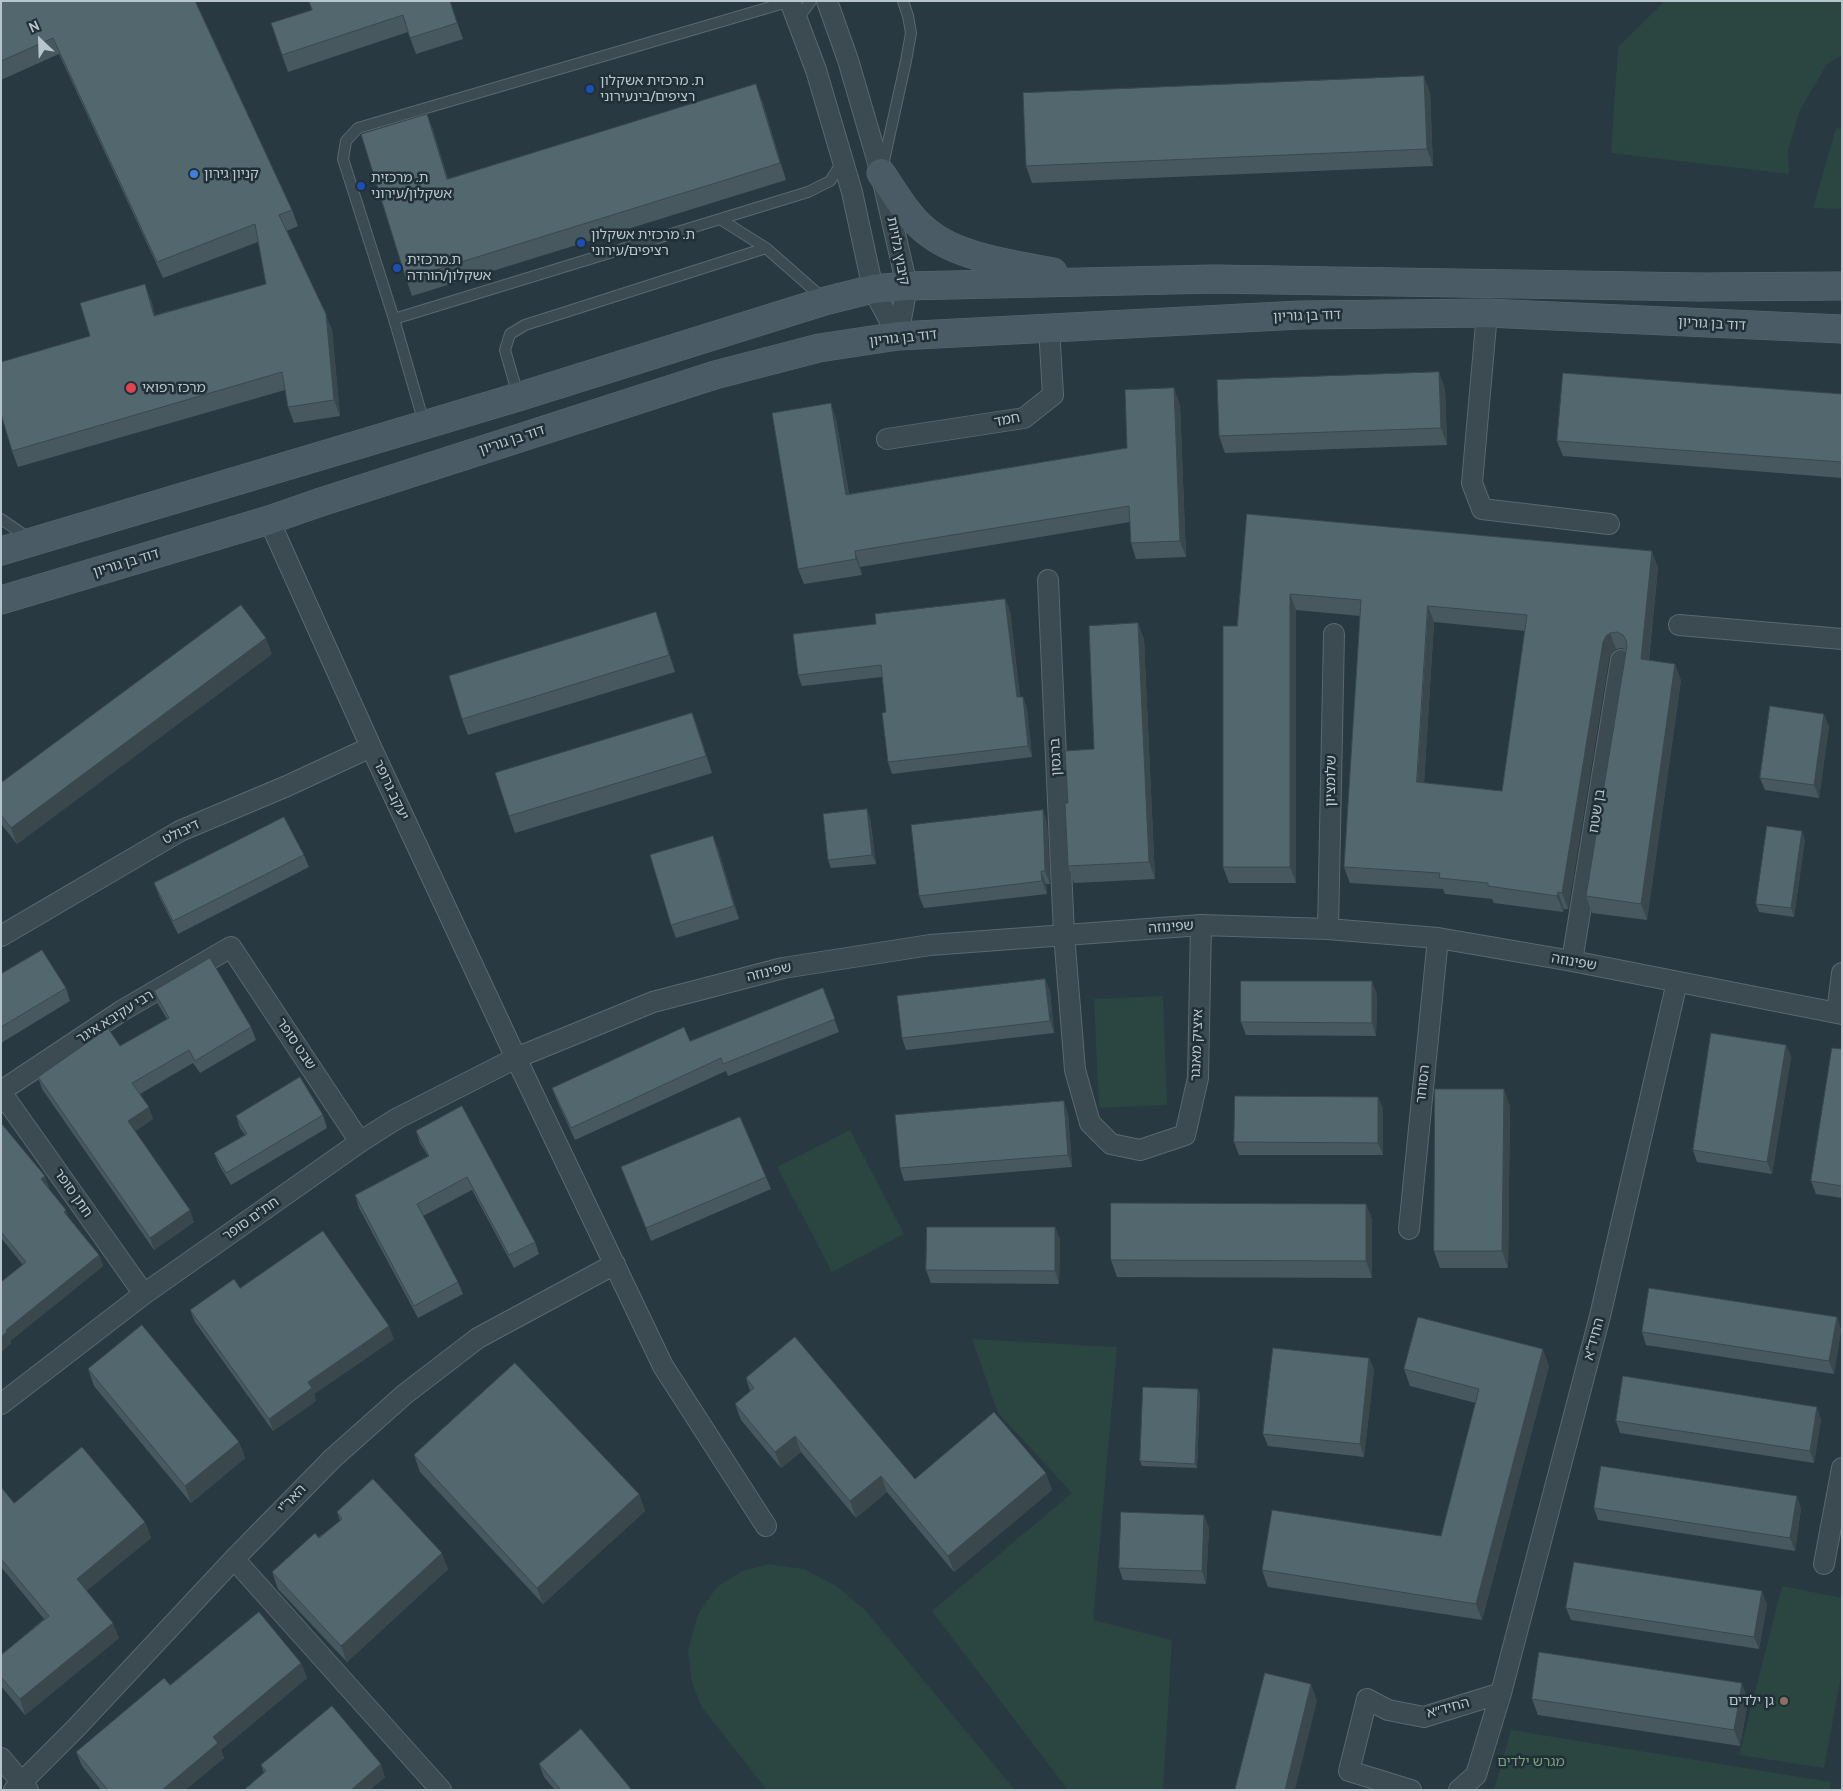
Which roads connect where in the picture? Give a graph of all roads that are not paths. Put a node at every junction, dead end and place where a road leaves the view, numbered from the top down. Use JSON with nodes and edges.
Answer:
{"nodes":[{"id":1,"x":791,"y":1,"type":"edge"},
{"id":2,"x":811,"y":1,"type":"edge"},
{"id":3,"x":827,"y":1,"type":"edge"},
{"id":4,"x":902,"y":1,"type":"edge"},
{"id":5,"x":798,"y":22,"type":"junction"},
{"id":6,"x":843,"y":161,"type":"junction"},
{"id":7,"x":881,"y":173,"type":"junction"},
{"id":8,"x":720,"y":219,"type":"junction"},
{"id":9,"x":766,"y":248,"type":"junction"},
{"id":10,"x":1101,"y":282,"type":"junction"},
{"id":11,"x":907,"y":286,"type":"junction"},
{"id":12,"x":1842,"y":286,"type":"edge"},
{"id":13,"x":873,"y":289,"type":"junction"},
{"id":14,"x":825,"y":301,"type":"junction"},
{"id":15,"x":1487,"y":313,"type":"junction"},
{"id":16,"x":394,"y":319,"type":"junction"},
{"id":17,"x":1049,"y":328,"type":"junction"},
{"id":18,"x":1842,"y":329,"type":"edge"},
{"id":19,"x":898,"y":336,"type":"junction"},
{"id":20,"x":518,"y":397,"type":"junction"},
{"id":21,"x":425,"y":424,"type":"junction"},
{"id":22,"x":887,"y":439,"type":"dead end"},
{"id":23,"x":1,"y":518,"type":"edge"},
{"id":24,"x":269,"y":520,"type":"junction"},
{"id":25,"x":1609,"y":524,"type":"dead end"},
{"id":26,"x":32,"y":541,"type":"junction"},
{"id":27,"x":1,"y":551,"type":"edge"},
{"id":28,"x":1048,"y":580,"type":"dead end"},
{"id":29,"x":1,"y":600,"type":"edge"},
{"id":30,"x":1679,"y":625,"type":"dead end"},
{"id":31,"x":1334,"y":634,"type":"dead end"},
{"id":32,"x":1842,"y":638,"type":"edge"},
{"id":33,"x":1621,"y":660,"type":"edge"},
{"id":34,"x":371,"y":747,"type":"junction"},
{"id":35,"x":1201,"y":925,"type":"junction"},
{"id":36,"x":1328,"y":929,"type":"junction"},
{"id":37,"x":1064,"y":934,"type":"junction"},
{"id":38,"x":1,"y":936,"type":"edge"},
{"id":39,"x":1438,"y":938,"type":"junction"},
{"id":40,"x":231,"y":947,"type":"joint"},
{"id":41,"x":1572,"y":961,"type":"junction"},
{"id":42,"x":1842,"y":973,"type":"edge"},
{"id":43,"x":1677,"y":982,"type":"junction"},
{"id":44,"x":1839,"y":1014,"type":"edge"},
{"id":45,"x":516,"y":1058,"type":"junction"},
{"id":46,"x":1,"y":1091,"type":"edge"},
{"id":47,"x":360,"y":1142,"type":"junction"},
{"id":48,"x":1409,"y":1229,"type":"dead end"},
{"id":49,"x":615,"y":1264,"type":"junction"},
{"id":50,"x":144,"y":1294,"type":"junction"},
{"id":51,"x":1,"y":1404,"type":"edge"},
{"id":52,"x":1842,"y":1468,"type":"edge"},
{"id":53,"x":766,"y":1526,"type":"dead end"},
{"id":54,"x":234,"y":1559,"type":"junction"},
{"id":55,"x":1824,"y":1564,"type":"dead end"},
{"id":56,"x":1501,"y":1692,"type":"junction"},
{"id":57,"x":1,"y":1758,"type":"edge"},
{"id":58,"x":21,"y":1787,"type":"edge"},
{"id":59,"x":441,"y":1790,"type":"edge"},
{"id":60,"x":1411,"y":1790,"type":"edge"},
{"id":61,"x":1459,"y":1790,"type":"edge"}],
"edges":[{"from":1,"to":5,"type":"street"},
{"from":1,"to":16,"type":"lane"},
{"from":2,"to":5,"type":"lane"},
{"from":3,"to":7,"type":"street","name":"קיבוץ גלויות"},
{"from":4,"to":7,"type":"lane"},
{"from":5,"to":6,"type":"street"},
{"from":6,"to":8,"type":"lane"},
{"from":6,"to":13,"type":"street"},
{"from":7,"to":10,"type":"main road"},
{"from":7,"to":11,"type":"street","name":"קיבוץ גלויות"},
{"from":8,"to":9,"type":"lane"},
{"from":8,"to":16,"type":"lane"},
{"from":9,"to":14,"type":"lane"},
{"from":9,"to":20,"type":"lane"},
{"from":10,"to":11,"type":"main road"},
{"from":10,"to":12,"type":"main road"},
{"from":11,"to":13,"type":"main road"},
{"from":11,"to":19,"type":"street","name":"קיבוץ גלויות"},
{"from":13,"to":14,"type":"main road"},
{"from":13,"to":19,"type":"street"},
{"from":14,"to":20,"type":"main road"},
{"from":15,"to":17,"type":"main road","name":"דוד בן גוריון"},
{"from":15,"to":18,"type":"main road","name":"דוד בן גוריון"},
{"from":15,"to":25,"type":"street"},
{"from":16,"to":21,"type":"lane"},
{"from":17,"to":19,"type":"main road","name":"דוד בן גוריון"},
{"from":17,"to":22,"type":"street","name":"חמד"},
{"from":19,"to":24,"type":"main road","name":"דוד בן גוריון"},
{"from":20,"to":21,"type":"main road"},
{"from":21,"to":26,"type":"main road"},
{"from":23,"to":26,"type":"lane"},
{"from":24,"to":29,"type":"main road","name":"דוד בן גוריון"},
{"from":24,"to":34,"type":"street","name":"יעקב גרופר"},
{"from":26,"to":27,"type":"main road"},
{"from":28,"to":37,"type":"street","name":"ברגסון"},
{"from":30,"to":32,"type":"street"},
{"from":31,"to":36,"type":"street","name":"שלומציון"},
{"from":33,"to":41,"type":"street","name":"בן שטח"},
{"from":34,"to":38,"type":"street","name":"דיבולט"},
{"from":34,"to":45,"type":"street","name":"יעקב גרופר"},
{"from":35,"to":36,"type":"street","name":"שפינוזה"},
{"from":35,"to":37,"type":"street","name":"שפינוזה"},
{"from":35,"to":37,"type":"street","name":"איציק מאנגר"},
{"from":36,"to":39,"type":"street","name":"שפינוזה"},
{"from":37,"to":45,"type":"street","name":"שפינוזה"},
{"from":39,"to":41,"type":"street","name":"שפינוזה"},
{"from":39,"to":48,"type":"street","name":"הסוחר"},
{"from":40,"to":46,"type":"street","name":"רבי עקיבא איגר"},
{"from":40,"to":47,"type":"street","name":"שבט סופר"},
{"from":41,"to":43,"type":"street","name":"שפינוזה"},
{"from":42,"to":44,"type":"street","name":"שפינוזה"},
{"from":43,"to":44,"type":"street","name":"שפינוזה"},
{"from":43,"to":56,"type":"street","name":"החיד\"א"},
{"from":45,"to":47,"type":"street","name":"חת\"ם סופר"},
{"from":45,"to":49,"type":"street","name":"יעקב גרופר"},
{"from":46,"to":50,"type":"street","name":"חתן סופר"},
{"from":47,"to":50,"type":"street","name":"חת\"ם סופר"},
{"from":49,"to":53,"type":"street","name":"יעקב גרופר"},
{"from":49,"to":54,"type":"street","name":"האר\"י"},
{"from":50,"to":51,"type":"street","name":"חת\"ם סופר"},
{"from":52,"to":55,"type":"street"},
{"from":54,"to":58,"type":"street","name":"האר\"י"},
{"from":54,"to":59,"type":"street"},
{"from":56,"to":60,"type":"street","name":"החיד״א"},
{"from":56,"to":61,"type":"street"},
{"from":57,"to":58,"type":"street"}]}
